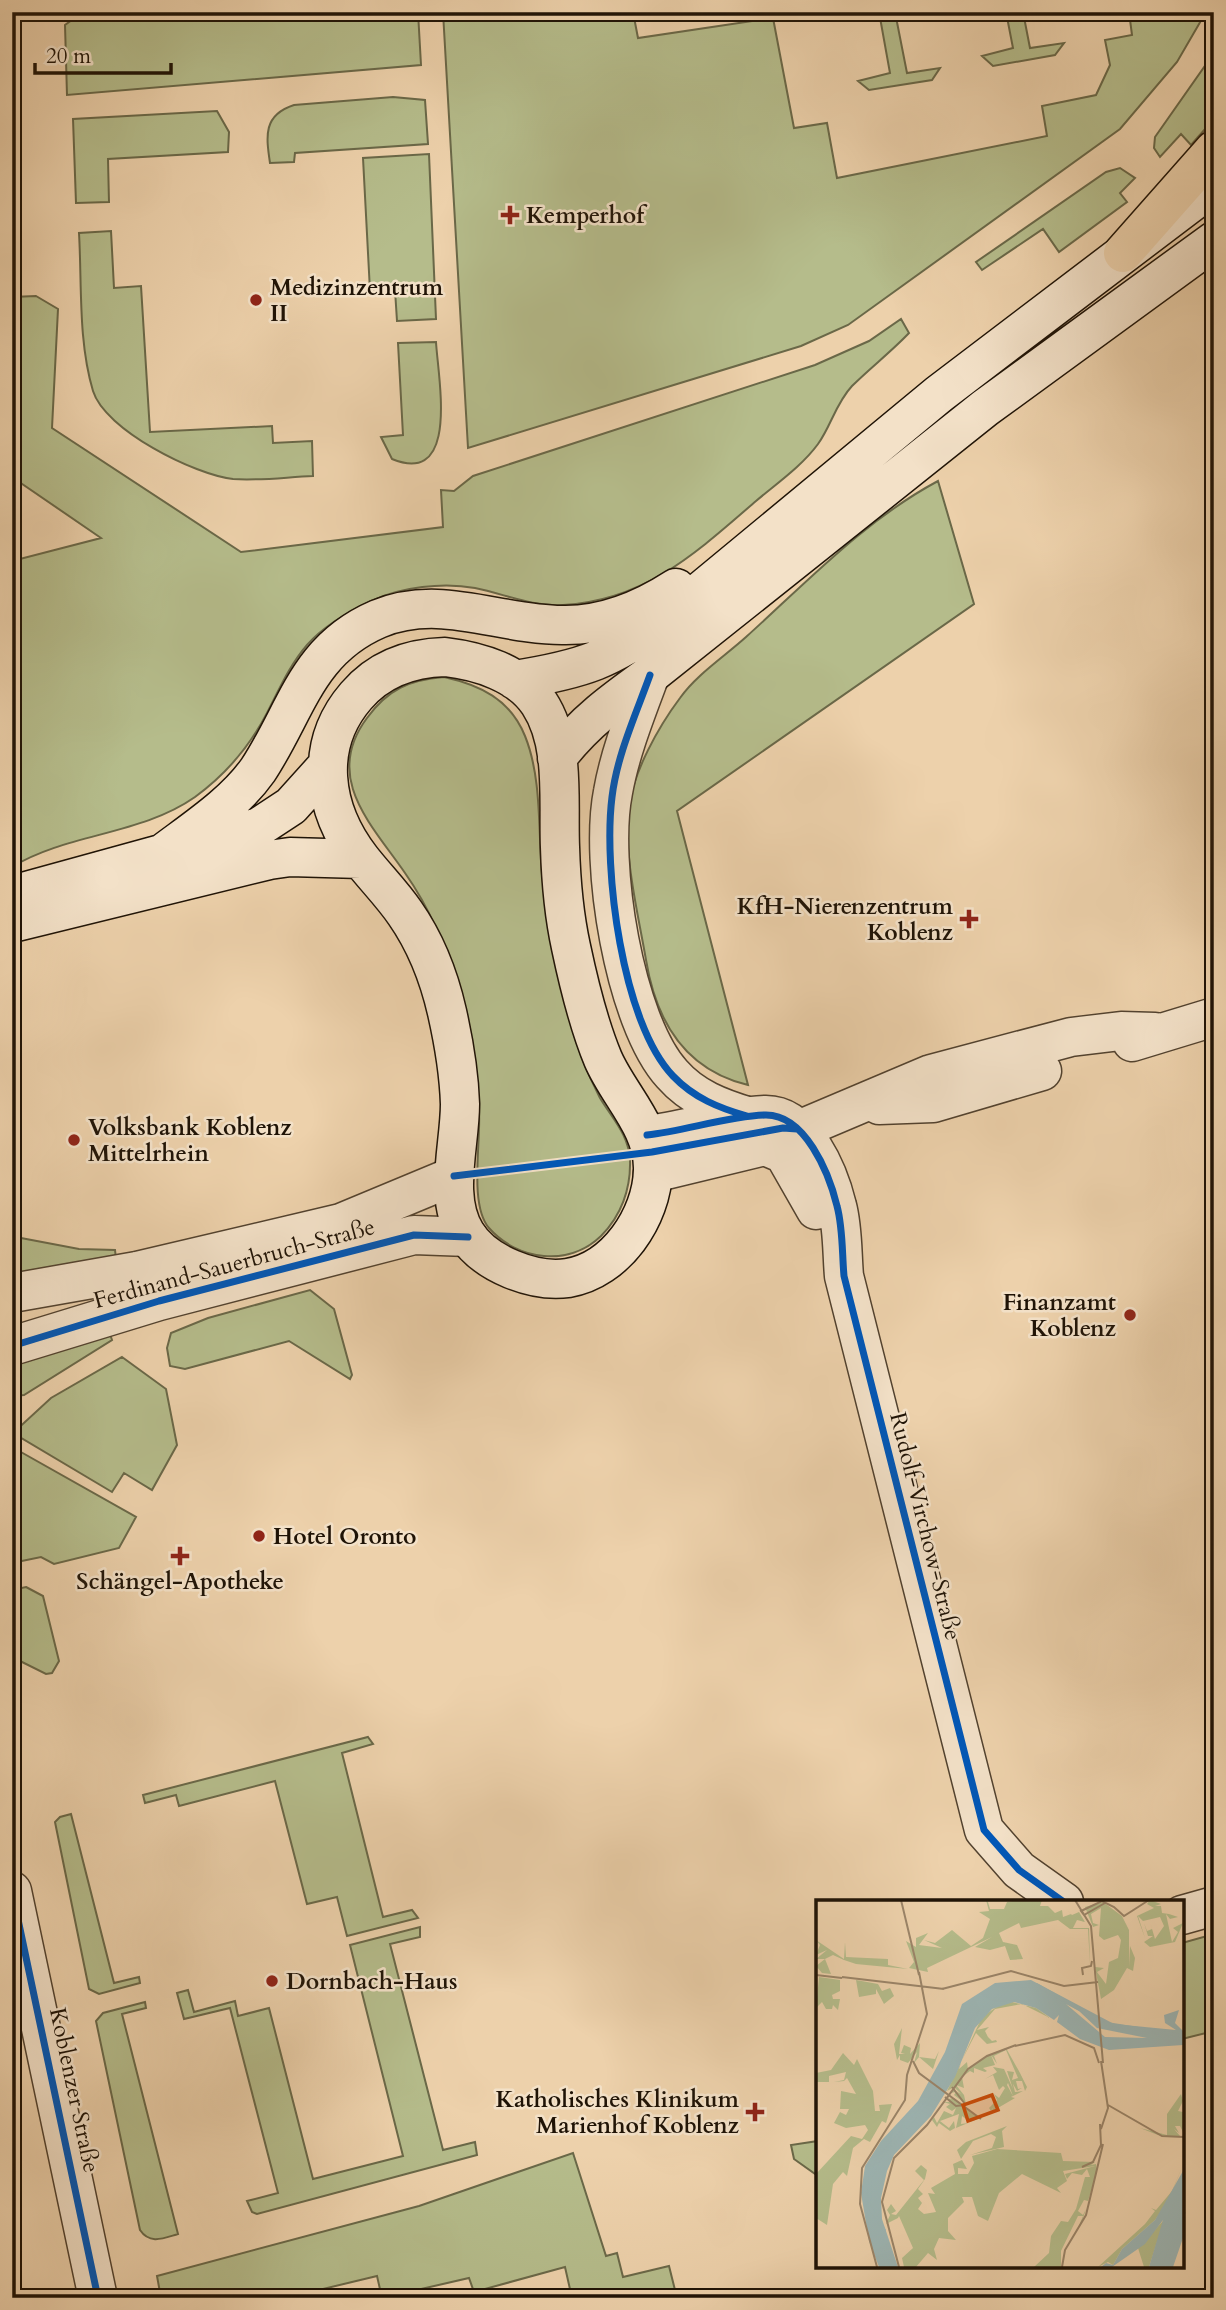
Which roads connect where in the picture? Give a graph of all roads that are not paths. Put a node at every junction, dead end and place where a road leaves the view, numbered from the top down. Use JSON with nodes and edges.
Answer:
{"nodes":[{"id":1,"x":1214,"y":150,"type":"edge"},
{"id":2,"x":1214,"y":185,"type":"edge"},
{"id":3,"x":1214,"y":241,"type":"edge"},
{"id":4,"x":1123,"y":253,"type":"junction"},
{"id":5,"x":833,"y":481,"type":"junction"},
{"id":6,"x":650,"y":675,"type":"junction"},
{"id":7,"x":514,"y":680,"type":"junction"},
{"id":8,"x":557,"y":758,"type":"junction"},
{"id":9,"x":327,"y":766,"type":"junction"},
{"id":10,"x":162,"y":853,"type":"junction"},
{"id":11,"x":361,"y":859,"type":"junction"},
{"id":12,"x":12,"y":895,"type":"edge"},
{"id":13,"x":12,"y":923,"type":"edge"},
{"id":14,"x":1214,"y":1017,"type":"edge"},
{"id":15,"x":750,"y":1117,"type":"junction"},
{"id":16,"x":647,"y":1135,"type":"junction"},
{"id":17,"x":792,"y":1142,"type":"junction"},
{"id":18,"x":653,"y":1173,"type":"junction"},
{"id":19,"x":454,"y":1176,"type":"junction"},
{"id":20,"x":468,"y":1237,"type":"junction"},
{"id":21,"x":12,"y":1293,"type":"edge"},
{"id":22,"x":12,"y":1346,"type":"edge"},
{"id":23,"x":12,"y":1891,"type":"edge"},
{"id":24,"x":1060,"y":1900,"type":"edge"},
{"id":25,"x":1214,"y":1906,"type":"edge"},
{"id":26,"x":1184,"y":1914,"type":"edge"},
{"id":27,"x":98,"y":2298,"type":"edge"}],
"edges":[{"from":1,"to":4,"type":"main road"},
{"from":2,"to":4,"type":"main road"},
{"from":3,"to":6,"type":"main road"},
{"from":4,"to":5,"type":"main road"},
{"from":5,"to":7,"type":"main road"},
{"from":5,"to":10,"type":"main road"},
{"from":6,"to":8,"type":"main road"},
{"from":6,"to":15,"type":"main road"},
{"from":7,"to":8,"type":"main road"},
{"from":7,"to":9,"type":"main road"},
{"from":8,"to":16,"type":"main road"},
{"from":9,"to":10,"type":"main road"},
{"from":9,"to":11,"type":"main road"},
{"from":10,"to":12,"type":"main road"},
{"from":11,"to":13,"type":"main road"},
{"from":11,"to":19,"type":"main road"},
{"from":14,"to":17,"type":"main road"},
{"from":15,"to":16,"type":"main road"},
{"from":15,"to":17,"type":"main road"},
{"from":16,"to":18,"type":"main road"},
{"from":17,"to":18,"type":"main road"},
{"from":17,"to":24,"type":"main road","name":"Rudolf-Virchow-Straße"},
{"from":18,"to":20,"type":"main road"},
{"from":19,"to":20,"type":"main road"},
{"from":19,"to":21,"type":"main road","name":"Ferdinand-Sauerbruch-Straße"},
{"from":20,"to":22,"type":"main road","name":"Ferdinand-Sauerbruch-Straße"},
{"from":23,"to":27,"type":"main road","name":"Koblenzer Straße"},
{"from":25,"to":26,"type":"main road"}]}
